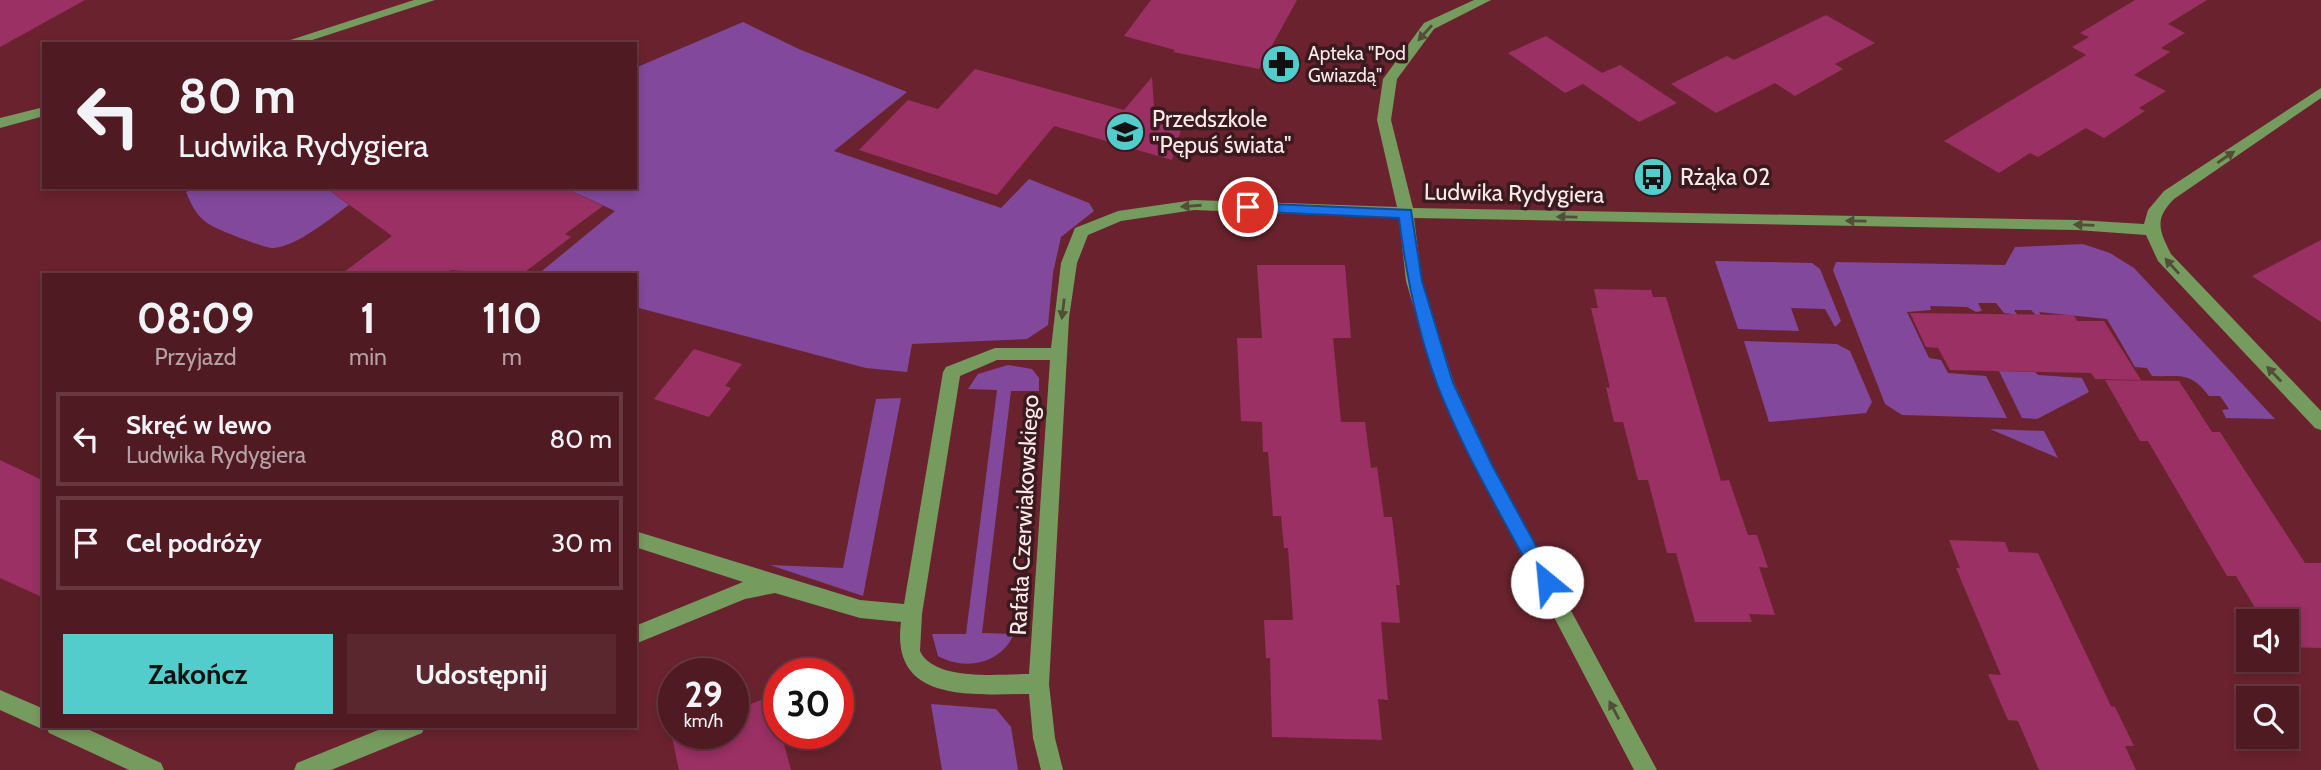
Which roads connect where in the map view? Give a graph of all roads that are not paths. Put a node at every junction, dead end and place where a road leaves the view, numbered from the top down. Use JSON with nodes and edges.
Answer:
{"nodes":[{"id":1,"x":428,"y":0,"type":"edge"},
{"id":2,"x":1484,"y":0,"type":"edge"},
{"id":3,"x":292,"y":42,"type":"edge"},
{"id":4,"x":2321,"y":92,"type":"edge"},
{"id":5,"x":42,"y":112,"type":"edge"},
{"id":6,"x":0,"y":123,"type":"edge"},
{"id":7,"x":1406,"y":214,"type":"junction"},
{"id":8,"x":2152,"y":230,"type":"junction"},
{"id":9,"x":1069,"y":263,"type":"joint"},
{"id":10,"x":1058,"y":355,"type":"junction"},
{"id":11,"x":2321,"y":423,"type":"edge"},
{"id":12,"x":637,"y":540,"type":"edge"},
{"id":13,"x":774,"y":584,"type":"junction"},
{"id":14,"x":912,"y":614,"type":"junction"},
{"id":15,"x":637,"y":634,"type":"edge"},
{"id":16,"x":1038,"y":684,"type":"junction"},
{"id":17,"x":0,"y":700,"type":"edge"},
{"id":18,"x":42,"y":719,"type":"edge"},
{"id":19,"x":61,"y":728,"type":"edge"},
{"id":20,"x":409,"y":728,"type":"edge"},
{"id":21,"x":153,"y":770,"type":"edge"},
{"id":22,"x":305,"y":770,"type":"edge"},
{"id":23,"x":1052,"y":770,"type":"edge"},
{"id":24,"x":1646,"y":770,"type":"edge"}],
"edges":[{"from":1,"to":3,"type":"street"},
{"from":2,"to":7,"type":"street","one_way":true},
{"from":8,"to":4,"type":"street","one_way":true},
{"from":5,"to":6,"type":"street"},
{"from":8,"to":7,"type":"street","name":"Ludwika Rydygiera","one_way":true},
{"from":7,"to":9,"type":"street","name":"Ludwika Rydygiera","one_way":true},
{"from":24,"to":7,"type":"street","one_way":true},
{"from":11,"to":8,"type":"street","one_way":true},
{"from":9,"to":10,"type":"street","name":"Rafała Czerwiakowskiego","one_way":true},
{"from":10,"to":14,"type":"street"},
{"from":10,"to":16,"type":"street","name":"Rafała Czerwiakowskiego"},
{"from":12,"to":13,"type":"street"},
{"from":13,"to":14,"type":"street"},
{"from":13,"to":15,"type":"street"},
{"from":14,"to":16,"type":"street"},
{"from":16,"to":23,"type":"street","name":"Rafała Czerwiakowskiego"},
{"from":17,"to":18,"type":"street"},
{"from":19,"to":21,"type":"street"},
{"from":20,"to":22,"type":"street"}]}
